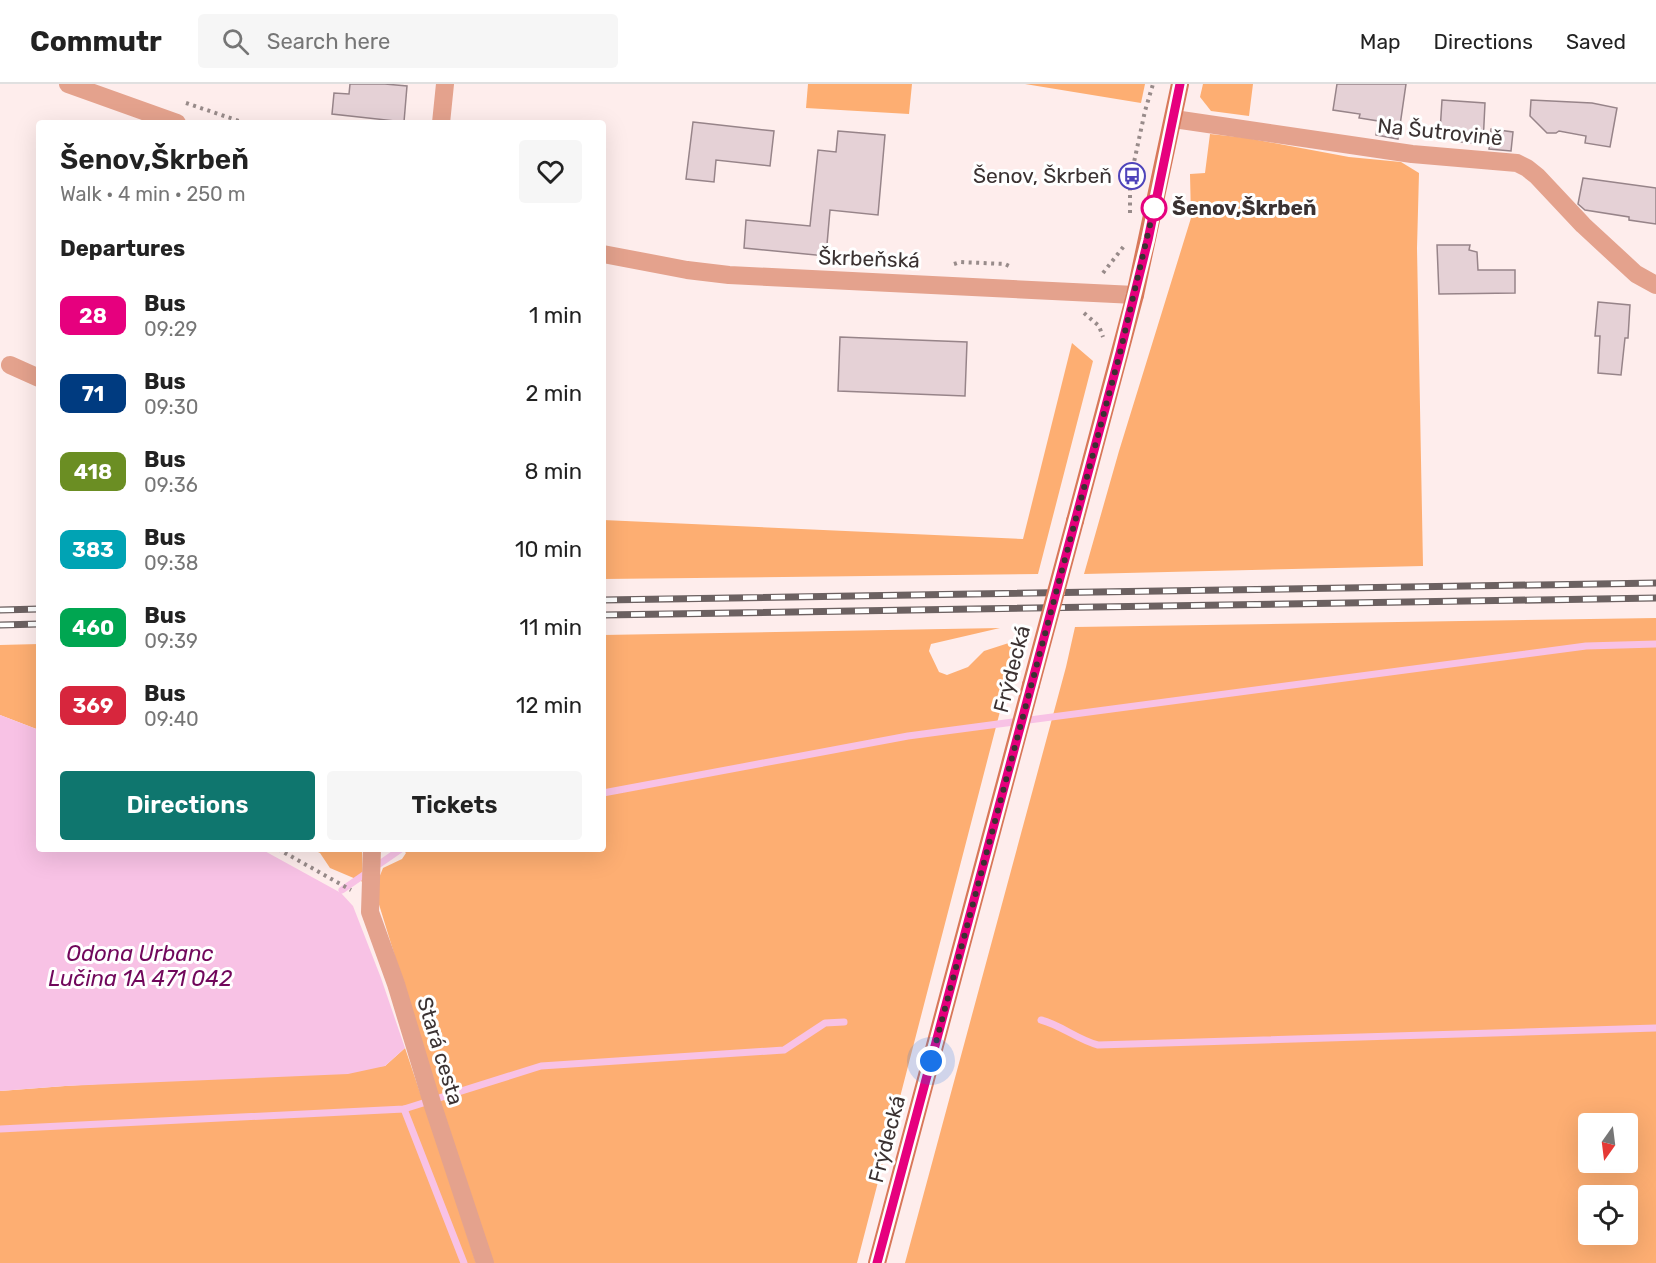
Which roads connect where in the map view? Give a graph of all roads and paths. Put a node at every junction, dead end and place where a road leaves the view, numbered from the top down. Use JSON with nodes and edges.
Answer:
{"nodes":[{"id":1,"x":68,"y":84,"type":"edge"},
{"id":2,"x":445,"y":84,"type":"edge"},
{"id":3,"x":1153,"y":84,"type":"edge"},
{"id":4,"x":1180,"y":84,"type":"edge"},
{"id":5,"x":1174,"y":118,"type":"junction"},
{"id":6,"x":169,"y":120,"type":"edge"},
{"id":7,"x":441,"y":120,"type":"edge"},
{"id":8,"x":1130,"y":220,"type":"dead end"},
{"id":9,"x":1127,"y":237,"type":"dead end"},
{"id":10,"x":606,"y":255,"type":"edge"},
{"id":11,"x":950,"y":265,"type":"dead end"},
{"id":12,"x":1014,"y":268,"type":"dead end"},
{"id":13,"x":1096,"y":276,"type":"dead end"},
{"id":14,"x":1656,"y":285,"type":"edge"},
{"id":15,"x":1135,"y":295,"type":"junction"},
{"id":16,"x":1080,"y":310,"type":"dead end"},
{"id":17,"x":1120,"y":353,"type":"junction"},
{"id":18,"x":10,"y":365,"type":"dead end"},
{"id":19,"x":36,"y":377,"type":"edge"},
{"id":20,"x":283,"y":852,"type":"edge"},
{"id":21,"x":372,"y":852,"type":"edge"},
{"id":22,"x":371,"y":901,"type":"junction"},
{"id":23,"x":485,"y":1263,"type":"edge"},
{"id":24,"x":877,"y":1263,"type":"edge"}],
"edges":[{"from":1,"to":6,"type":"street"},
{"from":2,"to":7,"type":"street"},
{"from":3,"to":8,"type":"path"},
{"from":4,"to":5,"type":"main road","name":"Frýdecká"},
{"from":5,"to":14,"type":"street","name":"Na Šutrovině"},
{"from":5,"to":15,"type":"main road","name":"Frýdecká"},
{"from":9,"to":13,"type":"path"},
{"from":10,"to":15,"type":"street","name":"Škrbeňská"},
{"from":11,"to":12,"type":"path"},
{"from":15,"to":17,"type":"main road","name":"Frýdecká"},
{"from":16,"to":17,"type":"path"},
{"from":17,"to":24,"type":"main road","name":"Frýdecká","bridge":true},
{"from":18,"to":19,"type":"street"},
{"from":20,"to":22,"type":"path"},
{"from":21,"to":22,"type":"street","name":"Stará cesta"},
{"from":22,"to":23,"type":"street","name":"Stará cesta"}]}
